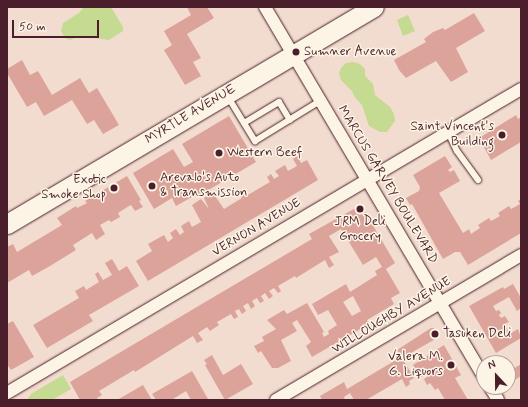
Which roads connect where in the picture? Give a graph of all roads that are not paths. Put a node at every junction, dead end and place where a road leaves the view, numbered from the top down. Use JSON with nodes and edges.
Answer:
{"nodes":[{"id":1,"x":265,"y":7,"type":"edge"},
{"id":2,"x":374,"y":7,"type":"edge"},
{"id":3,"x":293,"y":55,"type":"junction"},
{"id":4,"x":521,"y":89,"type":"edge"},
{"id":5,"x":226,"y":94,"type":"junction"},
{"id":6,"x":320,"y":101,"type":"junction"},
{"id":7,"x":290,"y":120,"type":"junction"},
{"id":8,"x":244,"y":123,"type":"junction"},
{"id":9,"x":448,"y":132,"type":"junction"},
{"id":10,"x":367,"y":179,"type":"junction"},
{"id":11,"x":478,"y":180,"type":"dead end"},
{"id":12,"x":7,"y":224,"type":"edge"},
{"id":13,"x":521,"y":255,"type":"edge"},
{"id":14,"x":441,"y":303,"type":"junction"},
{"id":15,"x":476,"y":363,"type":"edge"},
{"id":16,"x":7,"y":392,"type":"edge"},
{"id":17,"x":7,"y":397,"type":"edge"},
{"id":18,"x":9,"y":400,"type":"edge"},
{"id":19,"x":276,"y":400,"type":"edge"}],
"edges":[{"from":1,"to":3,"type":"street","name":"MARCUS GARVEY BOULEVARD"},
{"from":2,"to":3,"type":"main road","name":"MYRTLE AVENUE"},
{"from":3,"to":5,"type":"main road","name":"MYRTLE AVENUE"},
{"from":3,"to":6,"type":"street","name":"MARCUS GARVEY BOULEVARD"},
{"from":4,"to":9,"type":"street","name":"VERNON AVENUE"},
{"from":5,"to":8,"type":"lane"},
{"from":5,"to":12,"type":"main road","name":"MYRTLE AVENUE"},
{"from":6,"to":7,"type":"lane"},
{"from":6,"to":10,"type":"street","name":"MARCUS GARVEY BOULEVARD"},
{"from":7,"to":8,"type":"lane"},
{"from":7,"to":8,"type":"lane"},
{"from":9,"to":10,"type":"street","name":"VERNON AVENUE"},
{"from":9,"to":11,"type":"lane"},
{"from":10,"to":14,"type":"street","name":"MARCUS GARVEY BOULEVARD"},
{"from":10,"to":16,"type":"street","name":"VERNON AVENUE"},
{"from":13,"to":14,"type":"street","name":"WILLOUGHBY AVENUE"},
{"from":14,"to":15,"type":"street","name":"MARCUS GARVEY BOULEVARD"},
{"from":14,"to":19,"type":"street","name":"WILLOUGHBY AVENUE"},
{"from":17,"to":18,"type":"street"}]}
